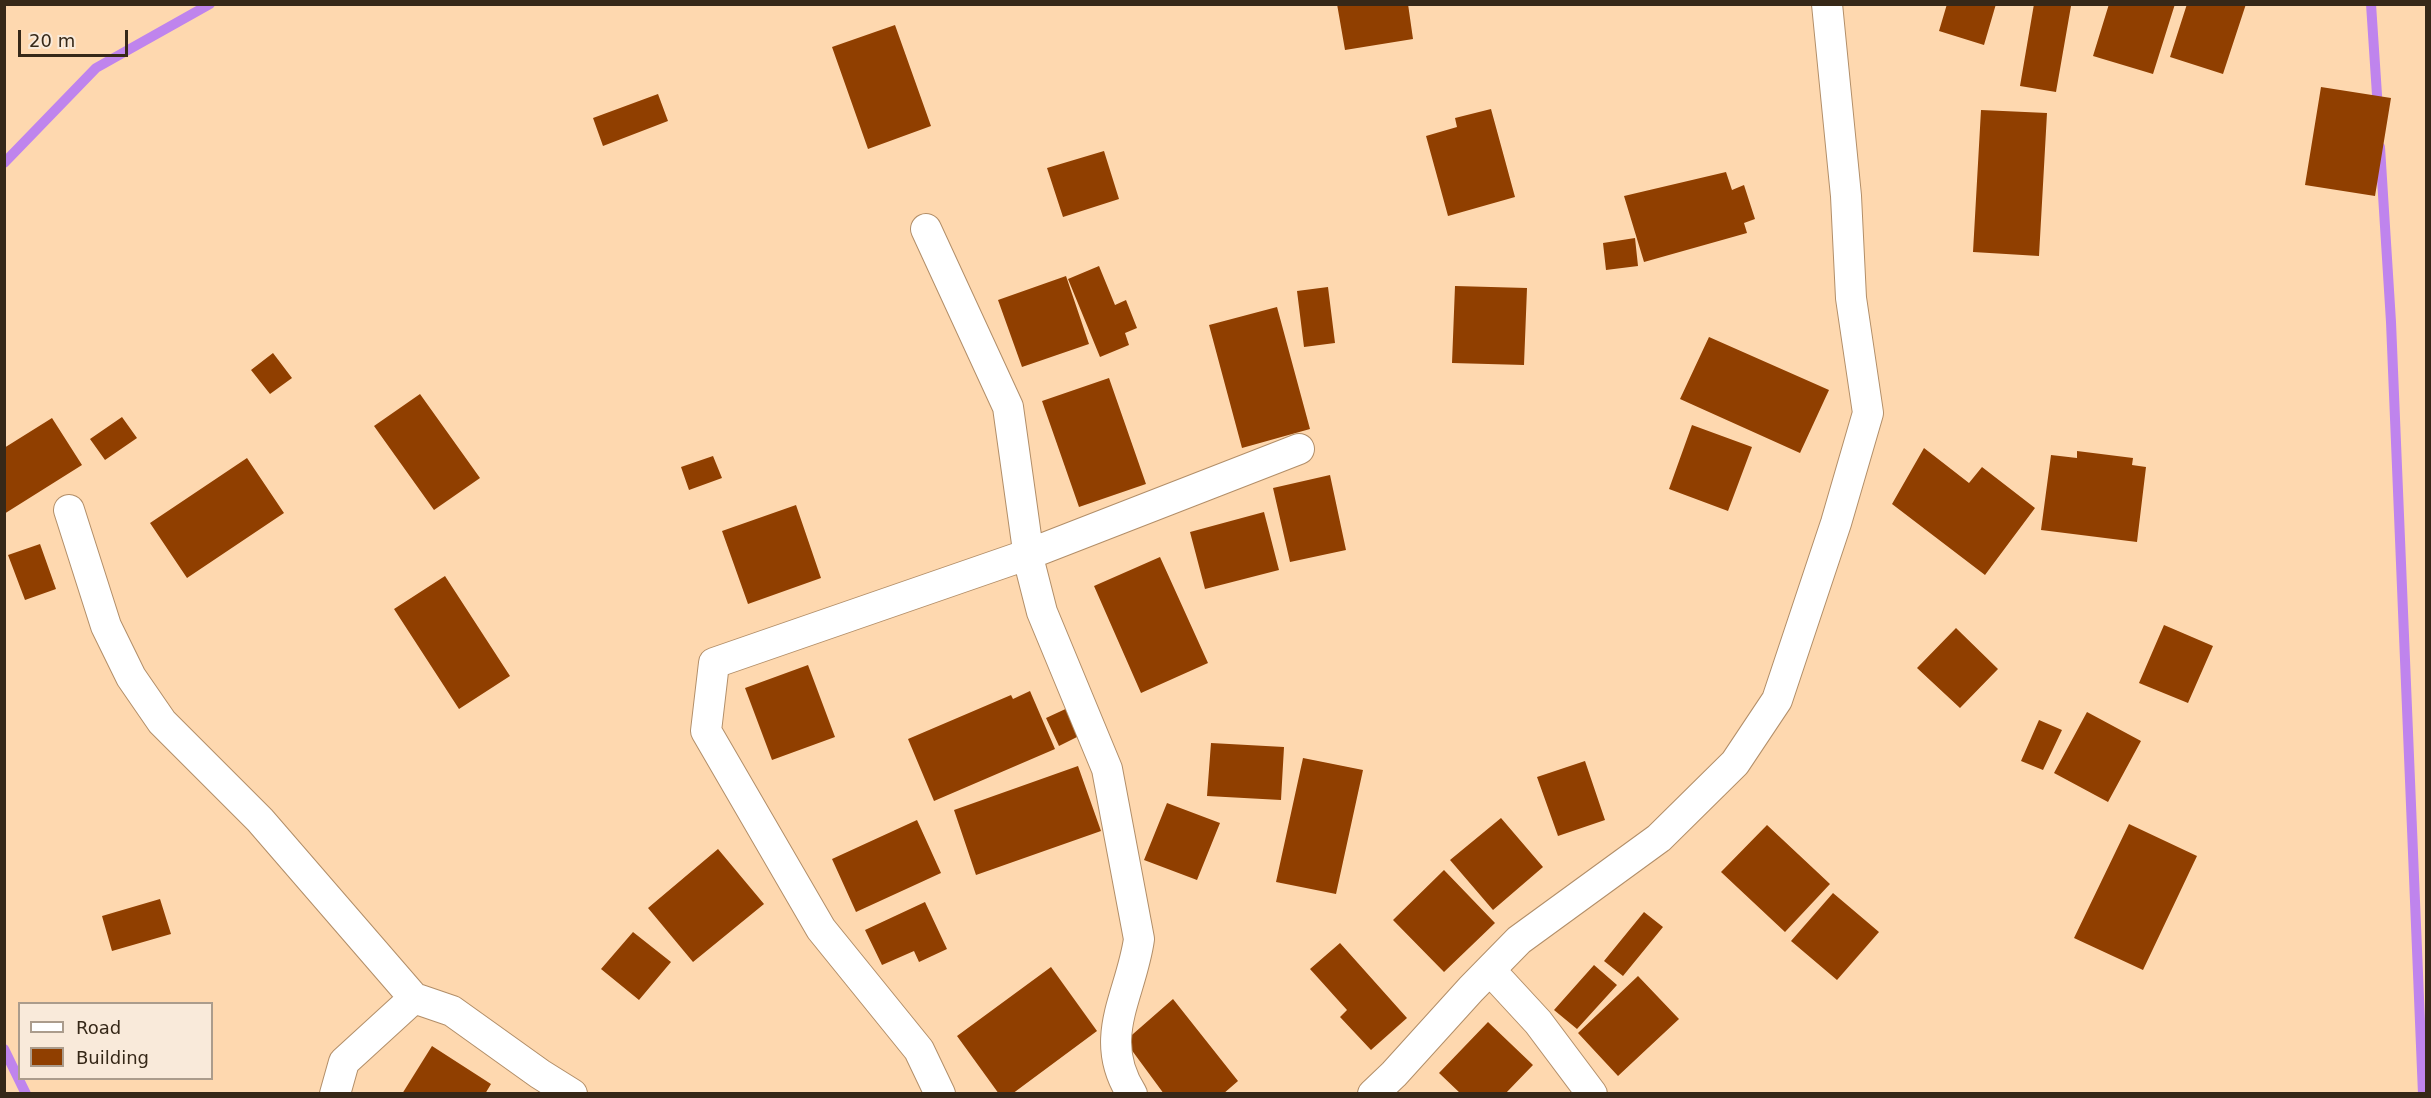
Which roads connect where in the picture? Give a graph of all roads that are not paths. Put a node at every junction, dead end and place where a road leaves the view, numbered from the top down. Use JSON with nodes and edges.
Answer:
{"nodes":[{"id":1,"x":1827,"y":4,"type":"edge"},
{"id":2,"x":926,"y":229,"type":"dead end"},
{"id":3,"x":1299,"y":449,"type":"dead end"},
{"id":4,"x":69,"y":510,"type":"dead end"},
{"id":5,"x":1029,"y":554,"type":"junction"},
{"id":6,"x":1490,"y":970,"type":"junction"},
{"id":7,"x":414,"y":998,"type":"junction"},
{"id":8,"x":335,"y":1094,"type":"edge"},
{"id":9,"x":572,"y":1094,"type":"edge"},
{"id":10,"x":940,"y":1094,"type":"edge"},
{"id":11,"x":1132,"y":1094,"type":"edge"},
{"id":12,"x":1373,"y":1094,"type":"edge"},
{"id":13,"x":1592,"y":1094,"type":"edge"}],
"edges":[{"from":1,"to":6,"type":"street"},
{"from":2,"to":5,"type":"street"},
{"from":3,"to":5,"type":"street"},
{"from":4,"to":7,"type":"street"},
{"from":5,"to":10,"type":"street"},
{"from":5,"to":11,"type":"street"},
{"from":6,"to":12,"type":"street"},
{"from":6,"to":13,"type":"street"},
{"from":7,"to":8,"type":"street"},
{"from":7,"to":9,"type":"street"}]}
